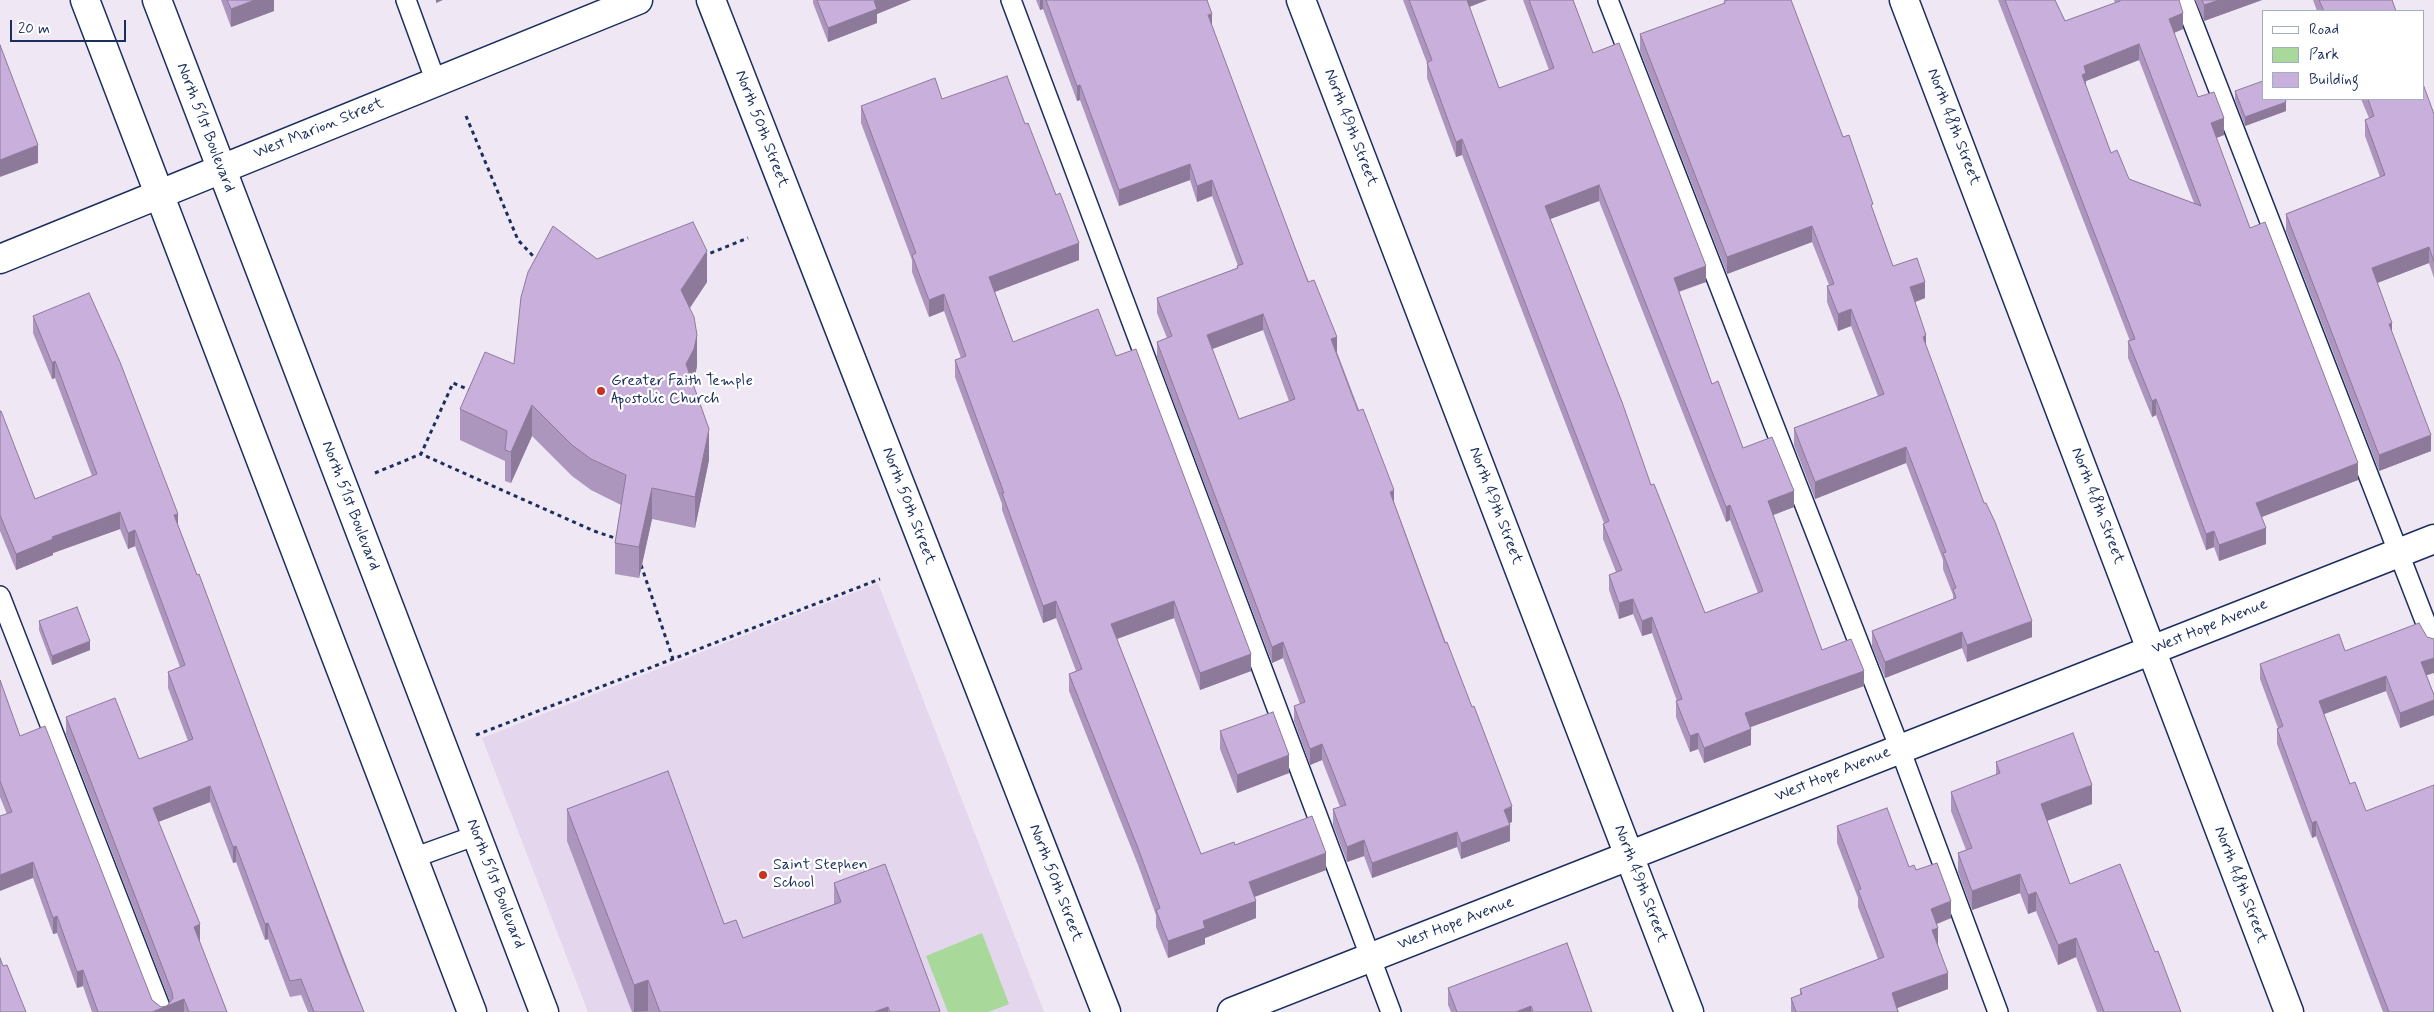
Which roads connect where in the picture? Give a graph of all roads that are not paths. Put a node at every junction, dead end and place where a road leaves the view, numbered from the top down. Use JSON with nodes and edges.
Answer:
{"nodes":[{"id":1,"x":85,"y":0,"type":"edge"},
{"id":2,"x":156,"y":0,"type":"edge"},
{"id":3,"x":406,"y":0,"type":"edge"},
{"id":4,"x":638,"y":0,"type":"edge"},
{"id":5,"x":711,"y":0,"type":"edge"},
{"id":6,"x":1011,"y":0,"type":"edge"},
{"id":7,"x":1301,"y":0,"type":"edge"},
{"id":8,"x":1608,"y":0,"type":"edge"},
{"id":9,"x":1904,"y":0,"type":"edge"},
{"id":10,"x":2184,"y":0,"type":"edge"},
{"id":11,"x":436,"y":82,"type":"junction"},
{"id":12,"x":220,"y":169,"type":"junction"},
{"id":13,"x":160,"y":195,"type":"junction"},
{"id":14,"x":0,"y":258,"type":"edge"},
{"id":15,"x":2434,"y":539,"type":"edge"},
{"id":16,"x":2398,"y":553,"type":"junction"},
{"id":17,"x":0,"y":596,"type":"edge"},
{"id":18,"x":2434,"y":644,"type":"edge"},
{"id":19,"x":2151,"y":650,"type":"junction"},
{"id":20,"x":1900,"y":749,"type":"junction"},
{"id":21,"x":476,"y":835,"type":"junction"},
{"id":22,"x":1630,"y":856,"type":"junction"},
{"id":23,"x":413,"y":858,"type":"junction"},
{"id":24,"x":1370,"y":958,"type":"junction"},
{"id":25,"x":162,"y":1012,"type":"edge"},
{"id":26,"x":472,"y":1012,"type":"edge"},
{"id":27,"x":544,"y":1012,"type":"edge"},
{"id":28,"x":1106,"y":1012,"type":"edge"},
{"id":29,"x":1232,"y":1012,"type":"edge"},
{"id":30,"x":1391,"y":1012,"type":"edge"},
{"id":31,"x":1689,"y":1012,"type":"edge"},
{"id":32,"x":1998,"y":1012,"type":"edge"},
{"id":33,"x":2289,"y":1012,"type":"edge"}],
"edges":[{"from":1,"to":13,"type":"street"},
{"from":2,"to":12,"type":"street","name":"North 51st Boulevard"},
{"from":3,"to":11,"type":"lane"},
{"from":4,"to":11,"type":"street","name":"West Marion Street"},
{"from":5,"to":28,"type":"street","name":"North 50th Street"},
{"from":6,"to":24,"type":"lane"},
{"from":7,"to":22,"type":"street","name":"North 49th Street"},
{"from":8,"to":20,"type":"lane"},
{"from":9,"to":19,"type":"street","name":"North 48th Street"},
{"from":10,"to":16,"type":"lane"},
{"from":11,"to":12,"type":"street","name":"West Marion Street"},
{"from":12,"to":13,"type":"street","name":"West Marion Street"},
{"from":12,"to":21,"type":"street","name":"North 51st Boulevard"},
{"from":13,"to":14,"type":"street","name":"West Marion Street"},
{"from":13,"to":23,"type":"street"},
{"from":15,"to":16,"type":"street","name":"West Hope Avenue"},
{"from":16,"to":18,"type":"lane"},
{"from":16,"to":19,"type":"street","name":"West Hope Avenue"},
{"from":17,"to":25,"type":"lane"},
{"from":19,"to":20,"type":"street","name":"West Hope Avenue"},
{"from":19,"to":33,"type":"street","name":"North 48th Street"},
{"from":20,"to":22,"type":"street","name":"West Hope Avenue"},
{"from":20,"to":32,"type":"lane"},
{"from":21,"to":23,"type":"lane"},
{"from":21,"to":27,"type":"street","name":"North 51st Boulevard"},
{"from":22,"to":24,"type":"street","name":"West Hope Avenue"},
{"from":22,"to":31,"type":"street","name":"North 49th Street"},
{"from":23,"to":26,"type":"street"},
{"from":24,"to":29,"type":"street","name":"West Hope Avenue"},
{"from":24,"to":30,"type":"lane"}]}
